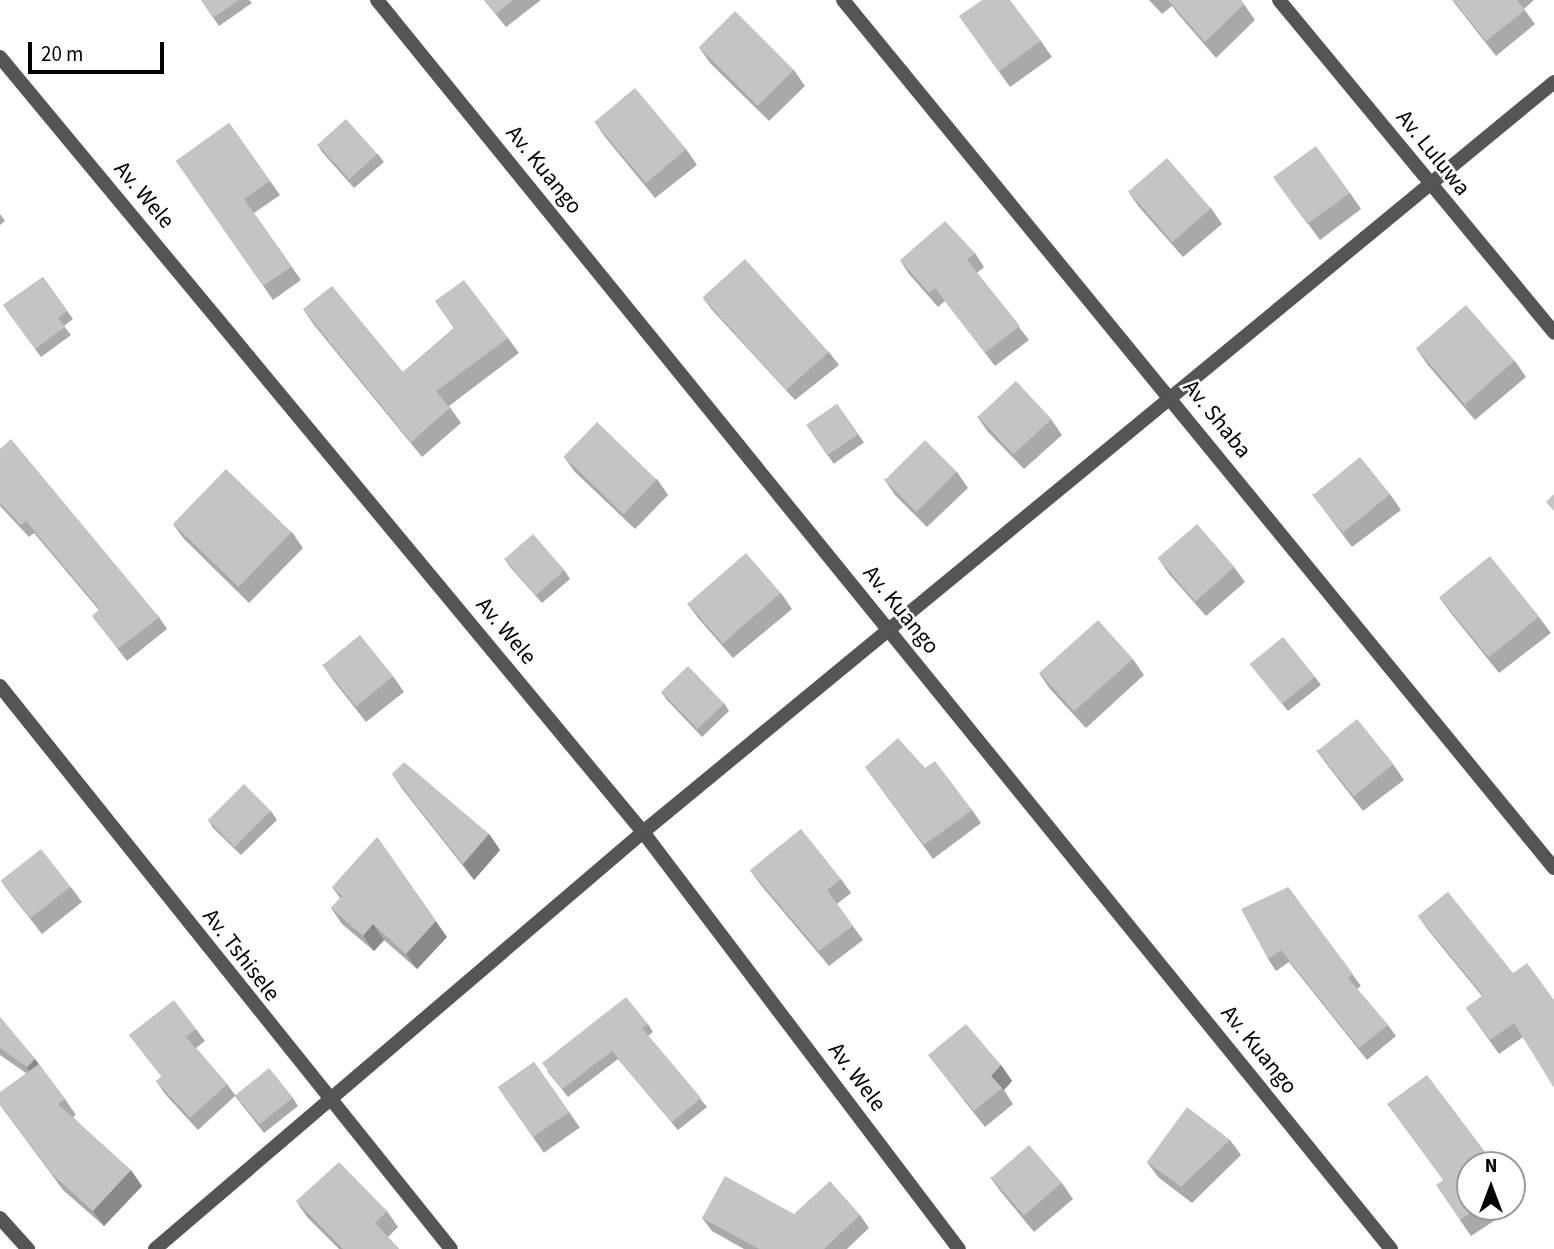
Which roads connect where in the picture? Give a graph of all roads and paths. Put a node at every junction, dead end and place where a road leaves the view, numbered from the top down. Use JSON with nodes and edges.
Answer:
{"nodes":[{"id":1,"x":377,"y":0,"type":"edge"},
{"id":2,"x":844,"y":0,"type":"edge"},
{"id":3,"x":1279,"y":0,"type":"edge"},
{"id":4,"x":0,"y":57,"type":"edge"},
{"id":5,"x":1554,"y":82,"type":"edge"},
{"id":6,"x":1427,"y":182,"type":"junction"},
{"id":7,"x":1554,"y":333,"type":"edge"},
{"id":8,"x":1173,"y":402,"type":"junction"},
{"id":9,"x":888,"y":630,"type":"junction"},
{"id":10,"x":0,"y":686,"type":"edge"},
{"id":11,"x":643,"y":832,"type":"junction"},
{"id":12,"x":1554,"y":868,"type":"edge"},
{"id":13,"x":328,"y":1104,"type":"junction"},
{"id":14,"x":0,"y":1218,"type":"edge"},
{"id":15,"x":28,"y":1249,"type":"edge"},
{"id":16,"x":155,"y":1249,"type":"edge"},
{"id":17,"x":451,"y":1249,"type":"edge"},
{"id":18,"x":959,"y":1249,"type":"edge"},
{"id":19,"x":1391,"y":1249,"type":"edge"}],
"edges":[{"from":1,"to":9,"type":"street","name":"Av. Kuango"},
{"from":2,"to":8,"type":"street","name":"Av. Shaba"},
{"from":3,"to":6,"type":"street","name":"Av. Luluwa"},
{"from":4,"to":11,"type":"street","name":"Av. Wele"},
{"from":5,"to":6,"type":"street"},
{"from":6,"to":7,"type":"street","name":"Av. Luluwa"},
{"from":6,"to":8,"type":"street"},
{"from":8,"to":9,"type":"street"},
{"from":8,"to":12,"type":"street","name":"Av. Shaba"},
{"from":9,"to":11,"type":"street"},
{"from":9,"to":19,"type":"street","name":"Av. Kuango"},
{"from":10,"to":13,"type":"street","name":"Av. Tshisele"},
{"from":11,"to":13,"type":"street"},
{"from":11,"to":18,"type":"street","name":"Av. Wele"},
{"from":13,"to":16,"type":"street"},
{"from":13,"to":17,"type":"street","name":"Av. Tshisele"},
{"from":14,"to":15,"type":"street"}]}
